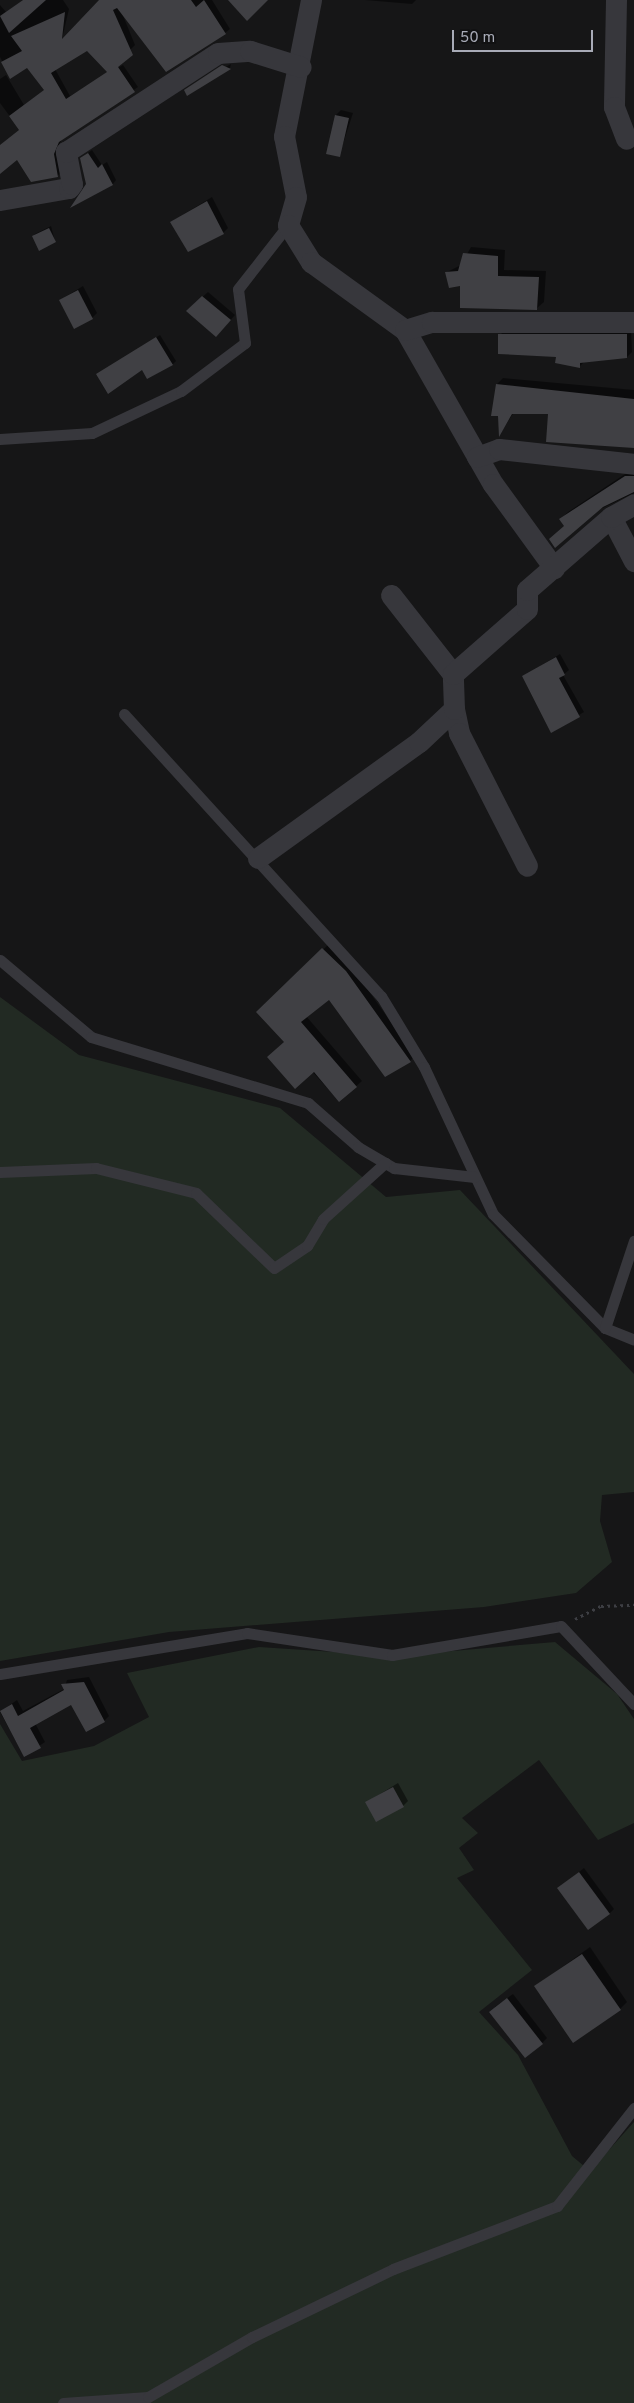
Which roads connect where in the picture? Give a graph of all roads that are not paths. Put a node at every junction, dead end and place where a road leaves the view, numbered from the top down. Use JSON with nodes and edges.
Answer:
{"nodes":[{"id":1,"x":311,"y":0,"type":"edge"},
{"id":2,"x":616,"y":0,"type":"edge"},
{"id":3,"x":301,"y":67,"type":"junction"},
{"id":4,"x":626,"y":139,"type":"dead end"},
{"id":5,"x":0,"y":200,"type":"edge"},
{"id":6,"x":288,"y":225,"type":"junction"},
{"id":7,"x":634,"y":322,"type":"edge"},
{"id":8,"x":405,"y":330,"type":"junction"},
{"id":9,"x":0,"y":439,"type":"edge"},
{"id":10,"x":477,"y":457,"type":"junction"},
{"id":11,"x":634,"y":464,"type":"edge"},
{"id":12,"x":634,"y":504,"type":"edge"},
{"id":13,"x":612,"y":517,"type":"junction"},
{"id":14,"x":634,"y":561,"type":"edge"},
{"id":15,"x":554,"y":568,"type":"junction"},
{"id":16,"x":391,"y":595,"type":"dead end"},
{"id":17,"x":453,"y":674,"type":"junction"},
{"id":18,"x":454,"y":709,"type":"junction"},
{"id":19,"x":124,"y":714,"type":"dead end"},
{"id":20,"x":258,"y":858,"type":"junction"},
{"id":21,"x":527,"y":866,"type":"dead end"},
{"id":22,"x":0,"y":960,"type":"edge"},
{"id":23,"x":386,"y":1163,"type":"junction"},
{"id":24,"x":0,"y":1172,"type":"edge"},
{"id":25,"x":474,"y":1177,"type":"junction"},
{"id":26,"x":634,"y":1241,"type":"edge"},
{"id":27,"x":605,"y":1328,"type":"junction"},
{"id":28,"x":634,"y":1340,"type":"edge"},
{"id":29,"x":0,"y":1674,"type":"edge"},
{"id":30,"x":634,"y":1704,"type":"edge"},
{"id":31,"x":634,"y":2108,"type":"edge"},
{"id":32,"x":63,"y":2403,"type":"edge"}],
"edges":[{"from":1,"to":3,"type":"street"},
{"from":2,"to":4,"type":"street"},
{"from":3,"to":5,"type":"street"},
{"from":3,"to":6,"type":"street"},
{"from":6,"to":8,"type":"street"},
{"from":6,"to":9,"type":"lane"},
{"from":7,"to":8,"type":"street"},
{"from":8,"to":10,"type":"street"},
{"from":10,"to":11,"type":"street"},
{"from":10,"to":15,"type":"street"},
{"from":12,"to":13,"type":"street"},
{"from":13,"to":14,"type":"street"},
{"from":13,"to":15,"type":"street"},
{"from":15,"to":17,"type":"street"},
{"from":16,"to":17,"type":"street"},
{"from":17,"to":18,"type":"street"},
{"from":18,"to":20,"type":"street"},
{"from":18,"to":21,"type":"street"},
{"from":19,"to":20,"type":"lane"},
{"from":20,"to":25,"type":"lane"},
{"from":22,"to":23,"type":"lane"},
{"from":23,"to":24,"type":"lane"},
{"from":23,"to":25,"type":"lane"},
{"from":25,"to":27,"type":"lane"},
{"from":26,"to":27,"type":"lane"},
{"from":27,"to":28,"type":"lane"},
{"from":29,"to":30,"type":"lane"},
{"from":31,"to":32,"type":"lane"}]}
